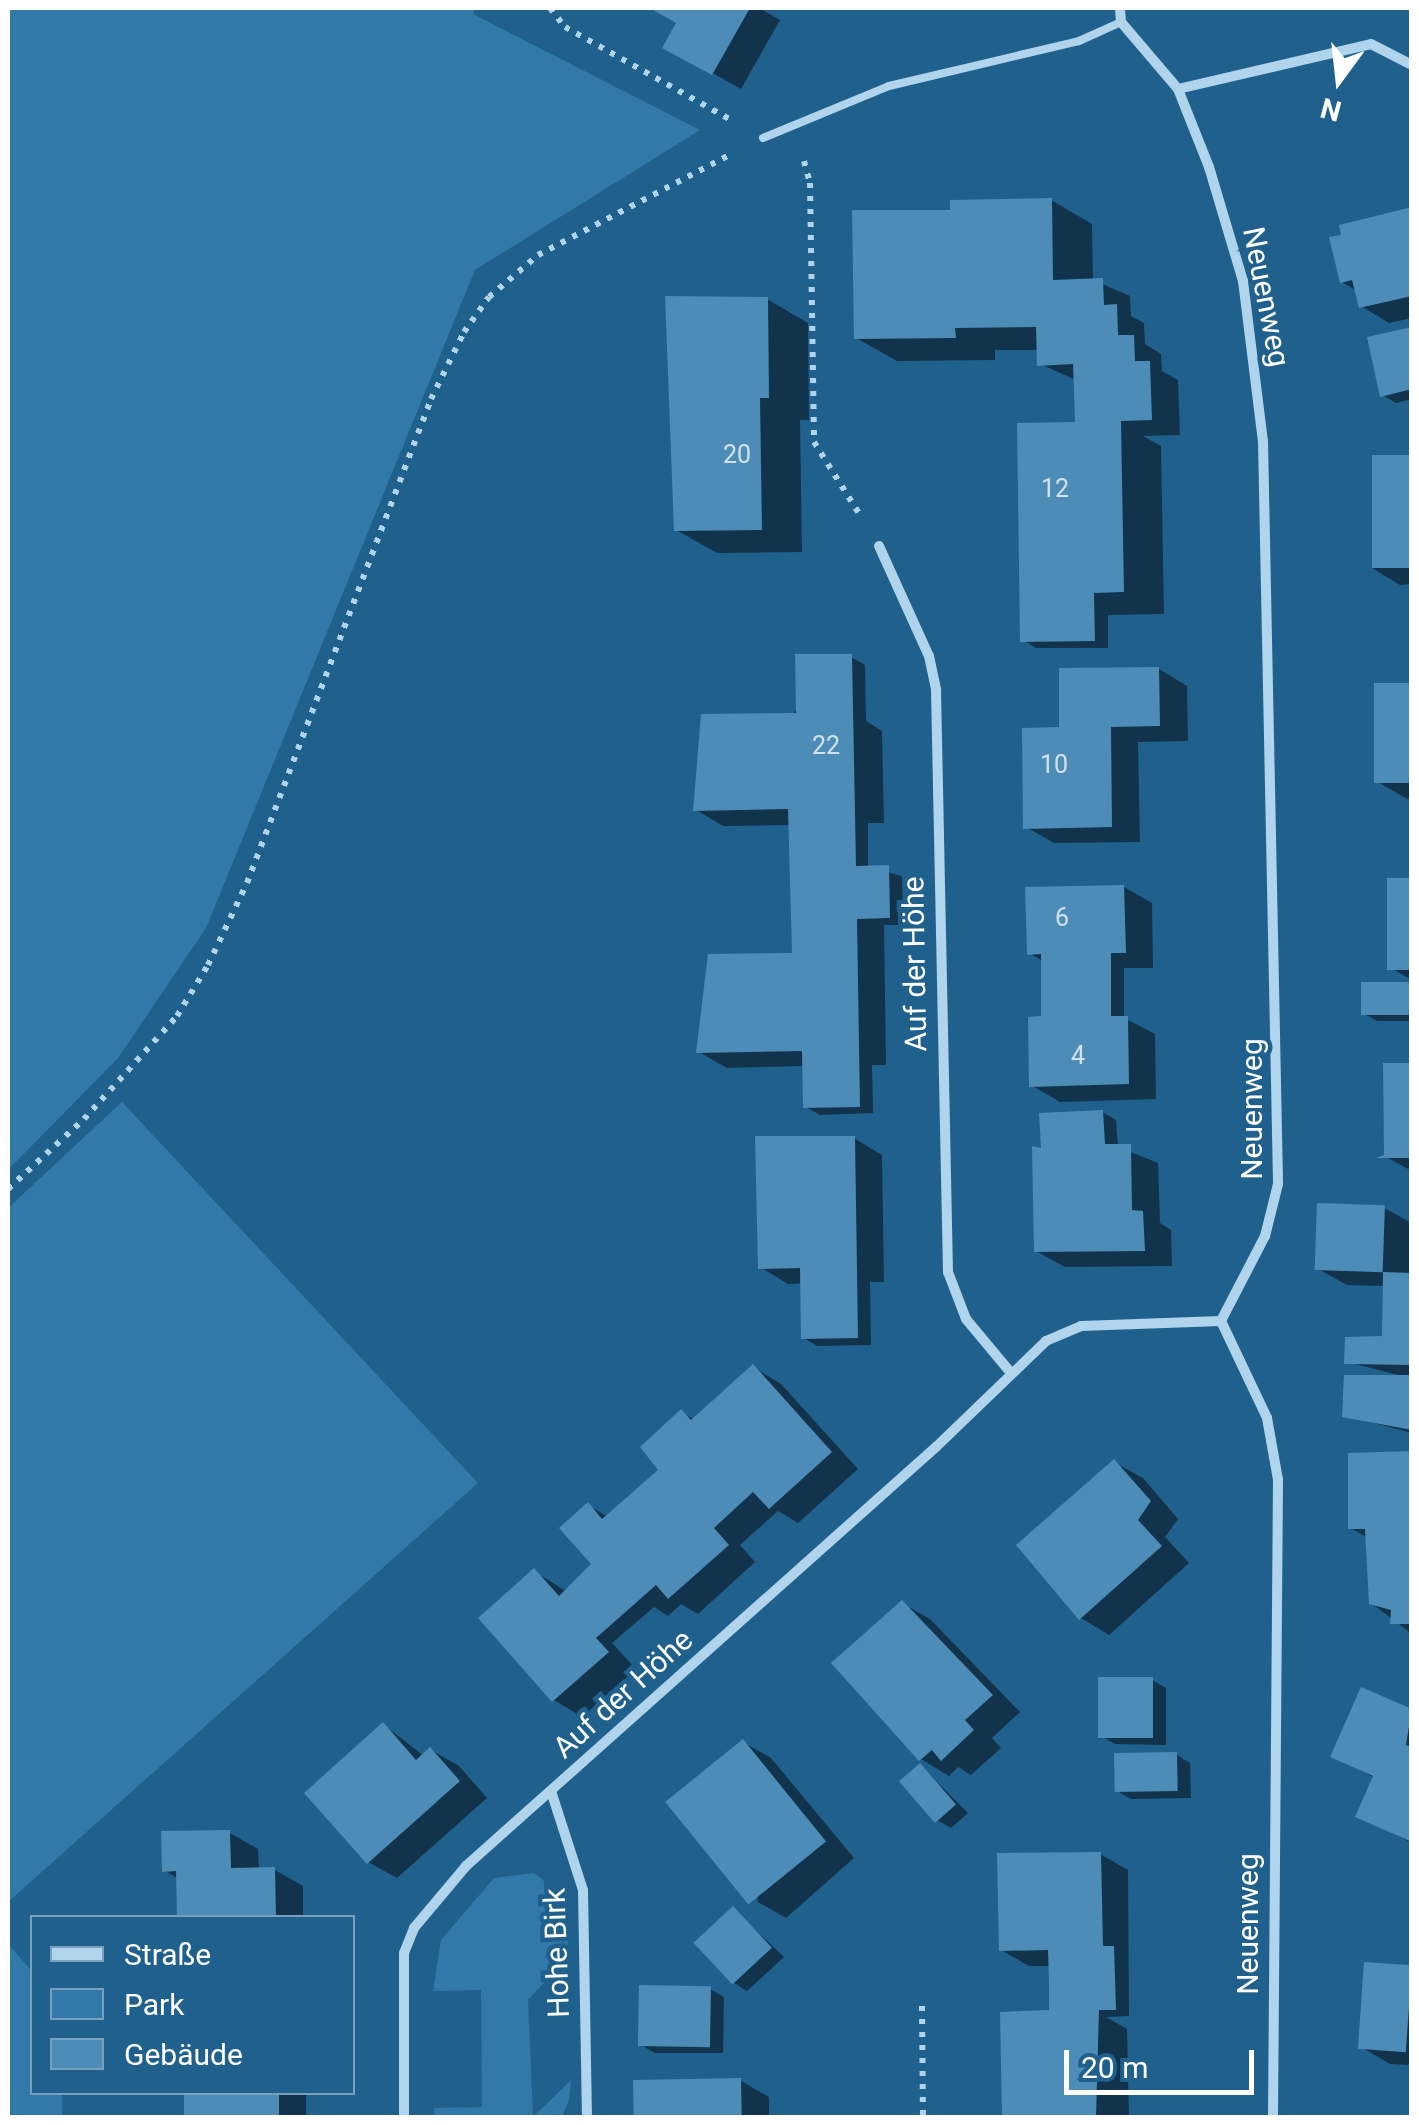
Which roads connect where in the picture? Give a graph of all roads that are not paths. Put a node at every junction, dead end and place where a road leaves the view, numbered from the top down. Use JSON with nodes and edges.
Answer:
{"nodes":[{"id":1,"x":1120,"y":8,"type":"edge"},
{"id":2,"x":1121,"y":22,"type":"junction"},
{"id":3,"x":1412,"y":65,"type":"edge"},
{"id":4,"x":1178,"y":89,"type":"junction"},
{"id":5,"x":763,"y":138,"type":"road end"},
{"id":6,"x":879,"y":546,"type":"road end"},
{"id":7,"x":1221,"y":1321,"type":"junction"},
{"id":8,"x":1011,"y":1372,"type":"junction"},
{"id":9,"x":551,"y":1791,"type":"junction"},
{"id":10,"x":404,"y":2118,"type":"edge"},
{"id":11,"x":587,"y":2118,"type":"edge"},
{"id":12,"x":1273,"y":2118,"type":"edge"}],
"edges":[{"from":1,"to":2,"type":"street"},
{"from":2,"to":4,"type":"street","name":"Neuenweg"},
{"from":2,"to":5,"type":"lane"},
{"from":3,"to":4,"type":"street"},
{"from":4,"to":7,"type":"street","name":"Neuenweg"},
{"from":6,"to":8,"type":"street","name":"Auf der Höhe"},
{"from":7,"to":8,"type":"street","name":"Auf der Höhe"},
{"from":7,"to":12,"type":"street","name":"Neuenweg"},
{"from":8,"to":9,"type":"street","name":"Auf der Höhe"},
{"from":9,"to":10,"type":"street","name":"Auf der Höhe"},
{"from":9,"to":11,"type":"street","name":"Hohe Birk"}]}
